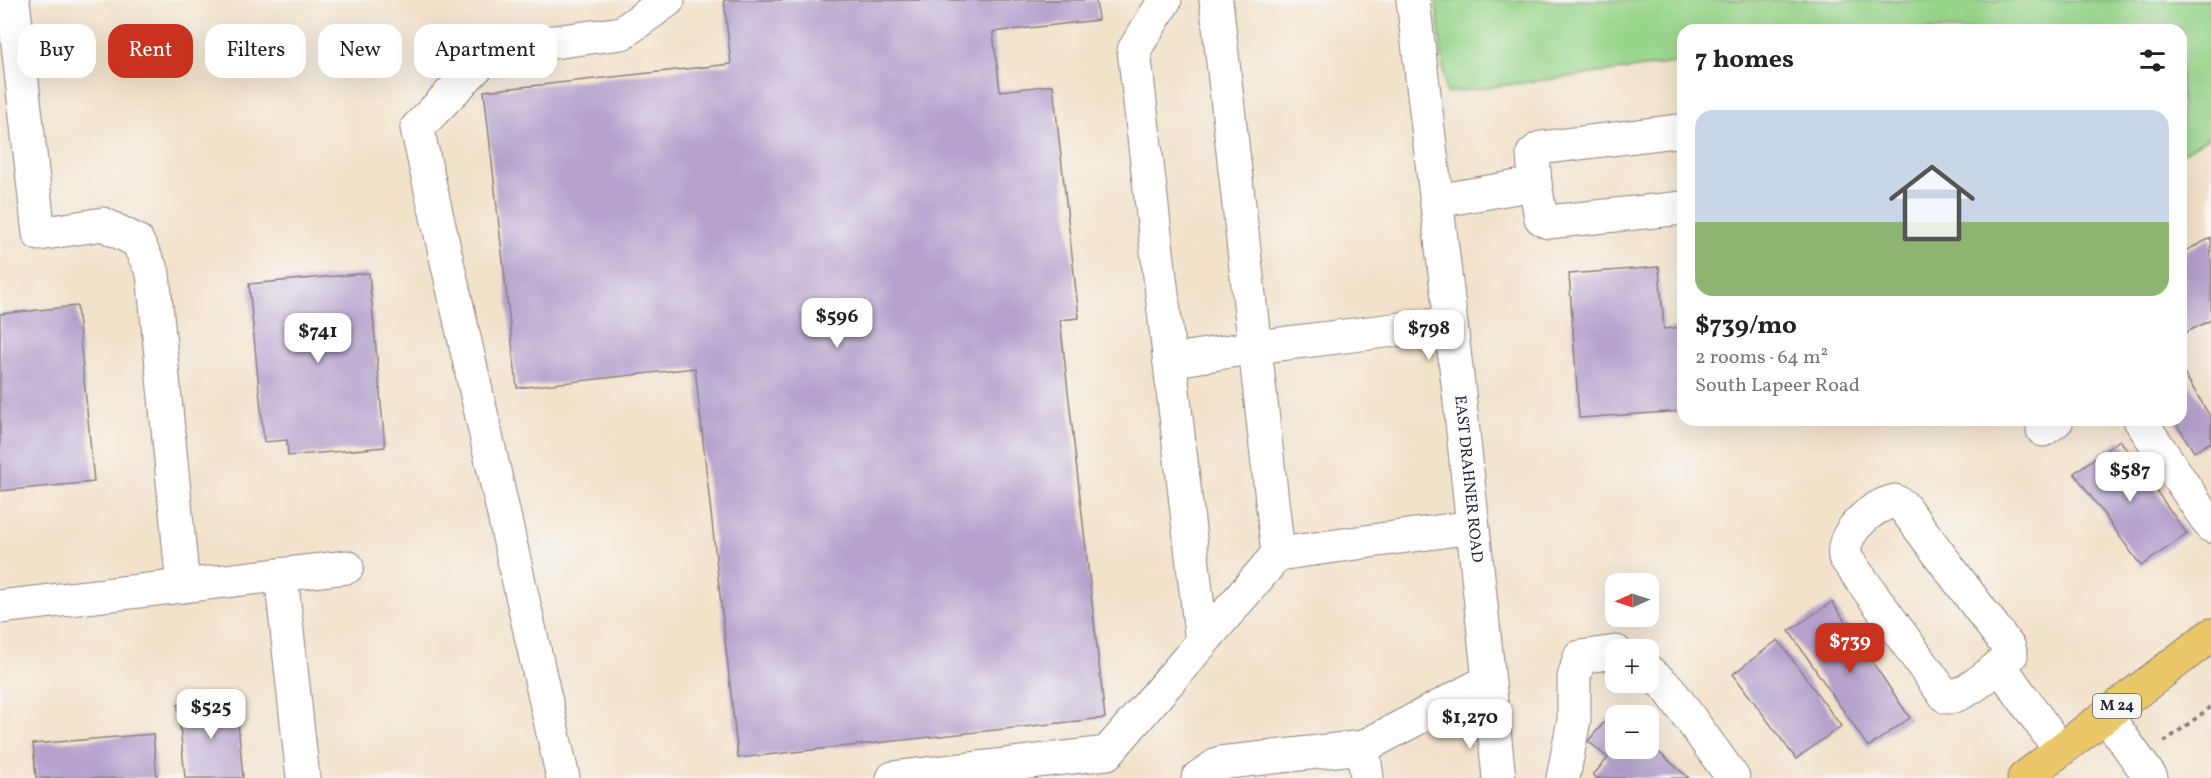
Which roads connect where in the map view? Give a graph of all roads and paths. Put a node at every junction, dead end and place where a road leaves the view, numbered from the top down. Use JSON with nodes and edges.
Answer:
{"nodes":[{"id":1,"x":13,"y":0,"type":"edge"},
{"id":2,"x":668,"y":0,"type":"edge"},
{"id":3,"x":1165,"y":0,"type":"edge"},
{"id":4,"x":1216,"y":0,"type":"edge"},
{"id":5,"x":1413,"y":0,"type":"edge"},
{"id":6,"x":1677,"y":131,"type":"edge"},
{"id":7,"x":1535,"y":184,"type":"junction"},
{"id":8,"x":1436,"y":201,"type":"junction"},
{"id":9,"x":1677,"y":209,"type":"edge"},
{"id":10,"x":1450,"y":323,"type":"junction"},
{"id":11,"x":1255,"y":347,"type":"junction"},
{"id":12,"x":1170,"y":361,"type":"junction"},
{"id":13,"x":2144,"y":426,"type":"edge"},
{"id":14,"x":2211,"y":526,"type":"edge"},
{"id":15,"x":1472,"y":527,"type":"junction"},
{"id":16,"x":1278,"y":554,"type":"junction"},
{"id":17,"x":347,"y":567,"type":"dead end"},
{"id":18,"x":281,"y":575,"type":"junction"},
{"id":19,"x":183,"y":586,"type":"junction"},
{"id":20,"x":0,"y":607,"type":"edge"},
{"id":21,"x":2209,"y":640,"type":"edge"},
{"id":22,"x":1202,"y":643,"type":"junction"},
{"id":23,"x":1605,"y":654,"type":"edge"},
{"id":24,"x":2000,"y":666,"type":"junction"},
{"id":25,"x":1659,"y":680,"type":"edge"},
{"id":26,"x":1488,"y":681,"type":"junction"},
{"id":27,"x":2106,"y":715,"type":"junction"},
{"id":28,"x":2060,"y":750,"type":"junction"},
{"id":29,"x":1365,"y":763,"type":"edge"},
{"id":30,"x":303,"y":778,"type":"edge"},
{"id":31,"x":563,"y":778,"type":"edge"},
{"id":32,"x":893,"y":778,"type":"edge"},
{"id":33,"x":1198,"y":778,"type":"edge"},
{"id":34,"x":1499,"y":778,"type":"edge"},
{"id":35,"x":1563,"y":778,"type":"edge"},
{"id":36,"x":1733,"y":778,"type":"edge"},
{"id":37,"x":2024,"y":778,"type":"edge"},
{"id":38,"x":2151,"y":778,"type":"edge"}],
"edges":[{"from":1,"to":19,"type":"street"},
{"from":2,"to":31,"type":"street"},
{"from":3,"to":12,"type":"street"},
{"from":4,"to":11,"type":"street"},
{"from":5,"to":8,"type":"street","name":"EAST DRAHNER ROAD"},
{"from":6,"to":7,"type":"street"},
{"from":7,"to":8,"type":"street"},
{"from":7,"to":9,"type":"street"},
{"from":8,"to":10,"type":"street","name":"EAST DRAHNER ROAD"},
{"from":10,"to":11,"type":"street"},
{"from":10,"to":15,"type":"street","name":"EAST DRAHNER ROAD"},
{"from":11,"to":12,"type":"street"},
{"from":11,"to":16,"type":"street"},
{"from":12,"to":22,"type":"street"},
{"from":13,"to":14,"type":"street"},
{"from":15,"to":16,"type":"street"},
{"from":15,"to":26,"type":"street","name":"EAST DRAHNER ROAD"},
{"from":16,"to":22,"type":"street"},
{"from":17,"to":18,"type":"street"},
{"from":18,"to":19,"type":"street"},
{"from":18,"to":30,"type":"street"},
{"from":19,"to":20,"type":"street"},
{"from":21,"to":27,"type":"main road","number":"M 24"},
{"from":22,"to":32,"type":"street"},
{"from":23,"to":35,"type":"street"},
{"from":24,"to":24,"type":"street"},
{"from":24,"to":28,"type":"street"},
{"from":25,"to":36,"type":"street"},
{"from":26,"to":29,"type":"street"},
{"from":26,"to":34,"type":"street","name":"EAST DRAHNER ROAD"},
{"from":27,"to":28,"type":"main road","number":"M 24"},
{"from":27,"to":38,"type":"street"},
{"from":28,"to":37,"type":"main road","number":"M 24"},
{"from":29,"to":33,"type":"street"}]}
